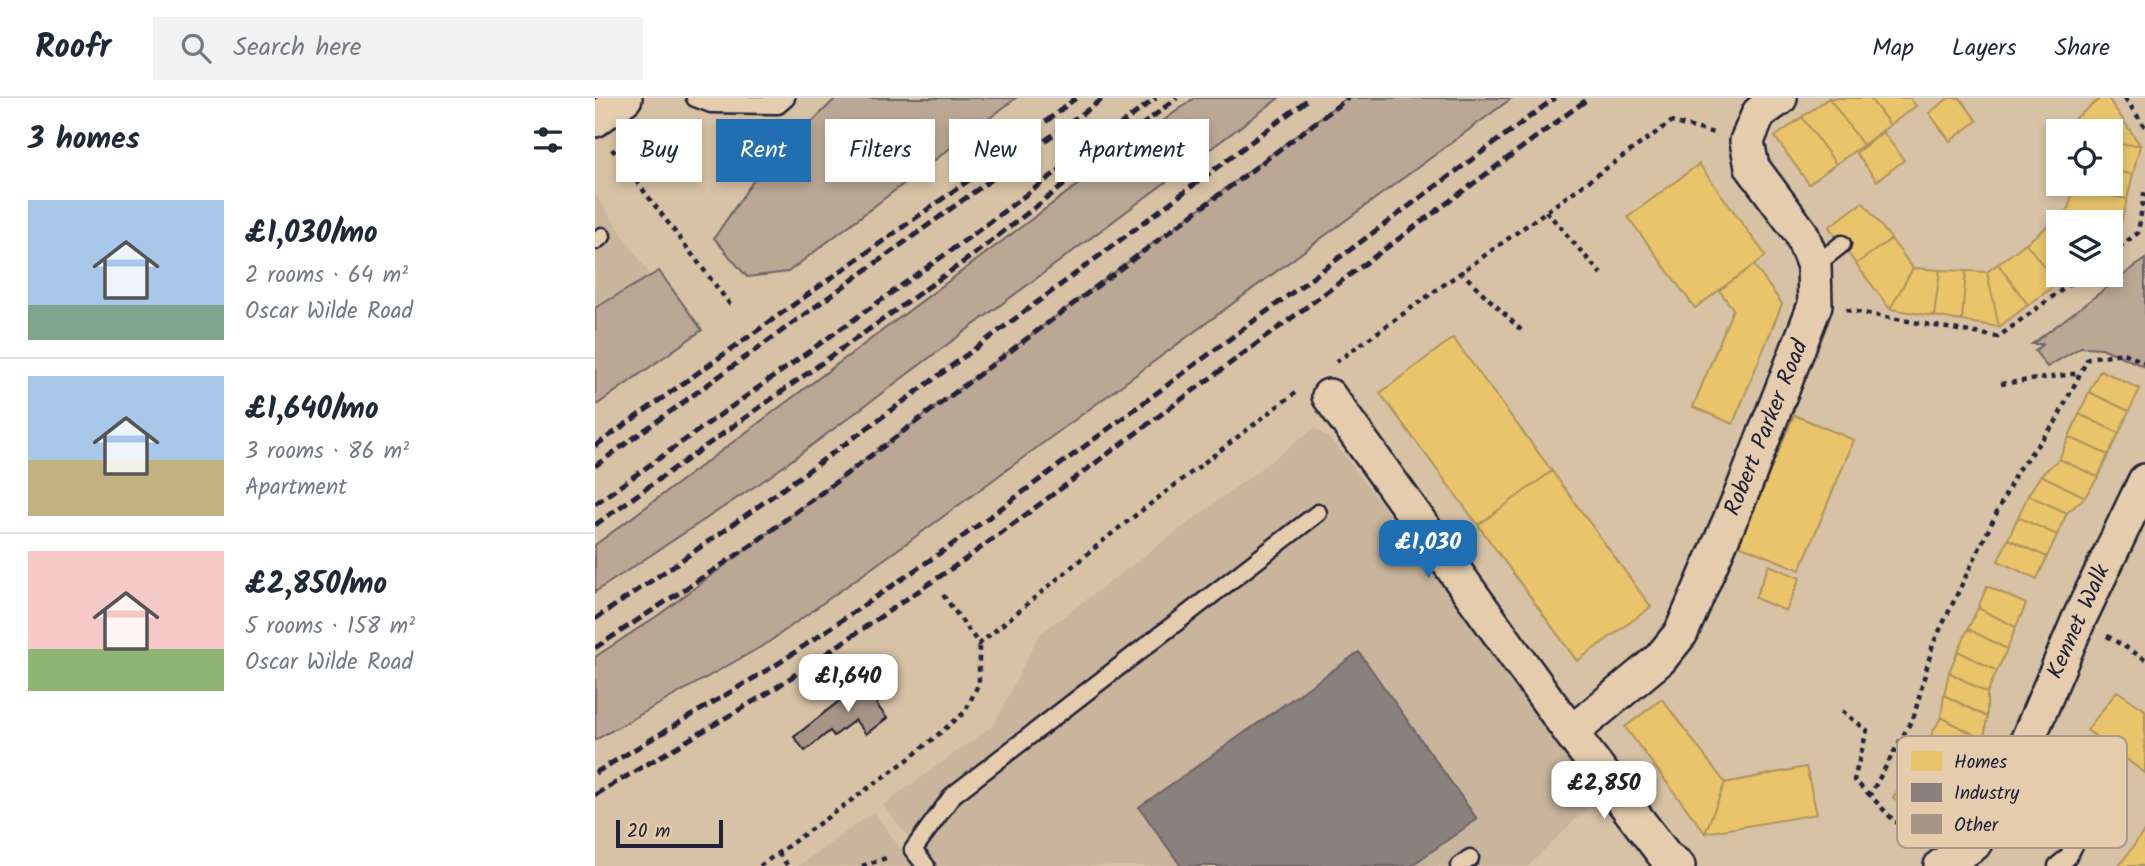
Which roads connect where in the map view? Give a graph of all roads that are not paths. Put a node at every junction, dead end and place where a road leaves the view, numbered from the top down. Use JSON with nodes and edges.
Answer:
{"nodes":[{"id":1,"x":625,"y":98,"type":"edge"},
{"id":2,"x":695,"y":98,"type":"edge"},
{"id":3,"x":786,"y":98,"type":"edge"},
{"id":4,"x":1780,"y":98,"type":"edge"},
{"id":5,"x":603,"y":134,"type":"edge"},
{"id":6,"x":1842,"y":244,"type":"dead end"},
{"id":7,"x":1814,"y":266,"type":"junction"},
{"id":8,"x":1329,"y":396,"type":"dead end"},
{"id":9,"x":2145,"y":481,"type":"edge"},
{"id":10,"x":1318,"y":513,"type":"dead end"},
{"id":11,"x":1571,"y":733,"type":"junction"},
{"id":12,"x":2029,"y":736,"type":"edge"},
{"id":13,"x":1968,"y":848,"type":"edge"},
{"id":14,"x":2073,"y":848,"type":"edge"},
{"id":15,"x":926,"y":866,"type":"edge"},
{"id":16,"x":1678,"y":866,"type":"edge"},
{"id":17,"x":1941,"y":866,"type":"edge"},
{"id":18,"x":2057,"y":866,"type":"edge"}],
"edges":[{"from":1,"to":5,"type":"street"},
{"from":2,"to":3,"type":"lane"},
{"from":4,"to":7,"type":"street","name":"Robert Parker Road"},
{"from":6,"to":7,"type":"lane"},
{"from":7,"to":11,"type":"street","name":"Robert Parker Road"},
{"from":8,"to":11,"type":"street"},
{"from":9,"to":12,"type":"street","name":"Kennet Walk"},
{"from":10,"to":15,"type":"lane"},
{"from":11,"to":16,"type":"street"},
{"from":13,"to":17,"type":"street","name":"Kennet Walk"},
{"from":14,"to":18,"type":"lane"}]}
